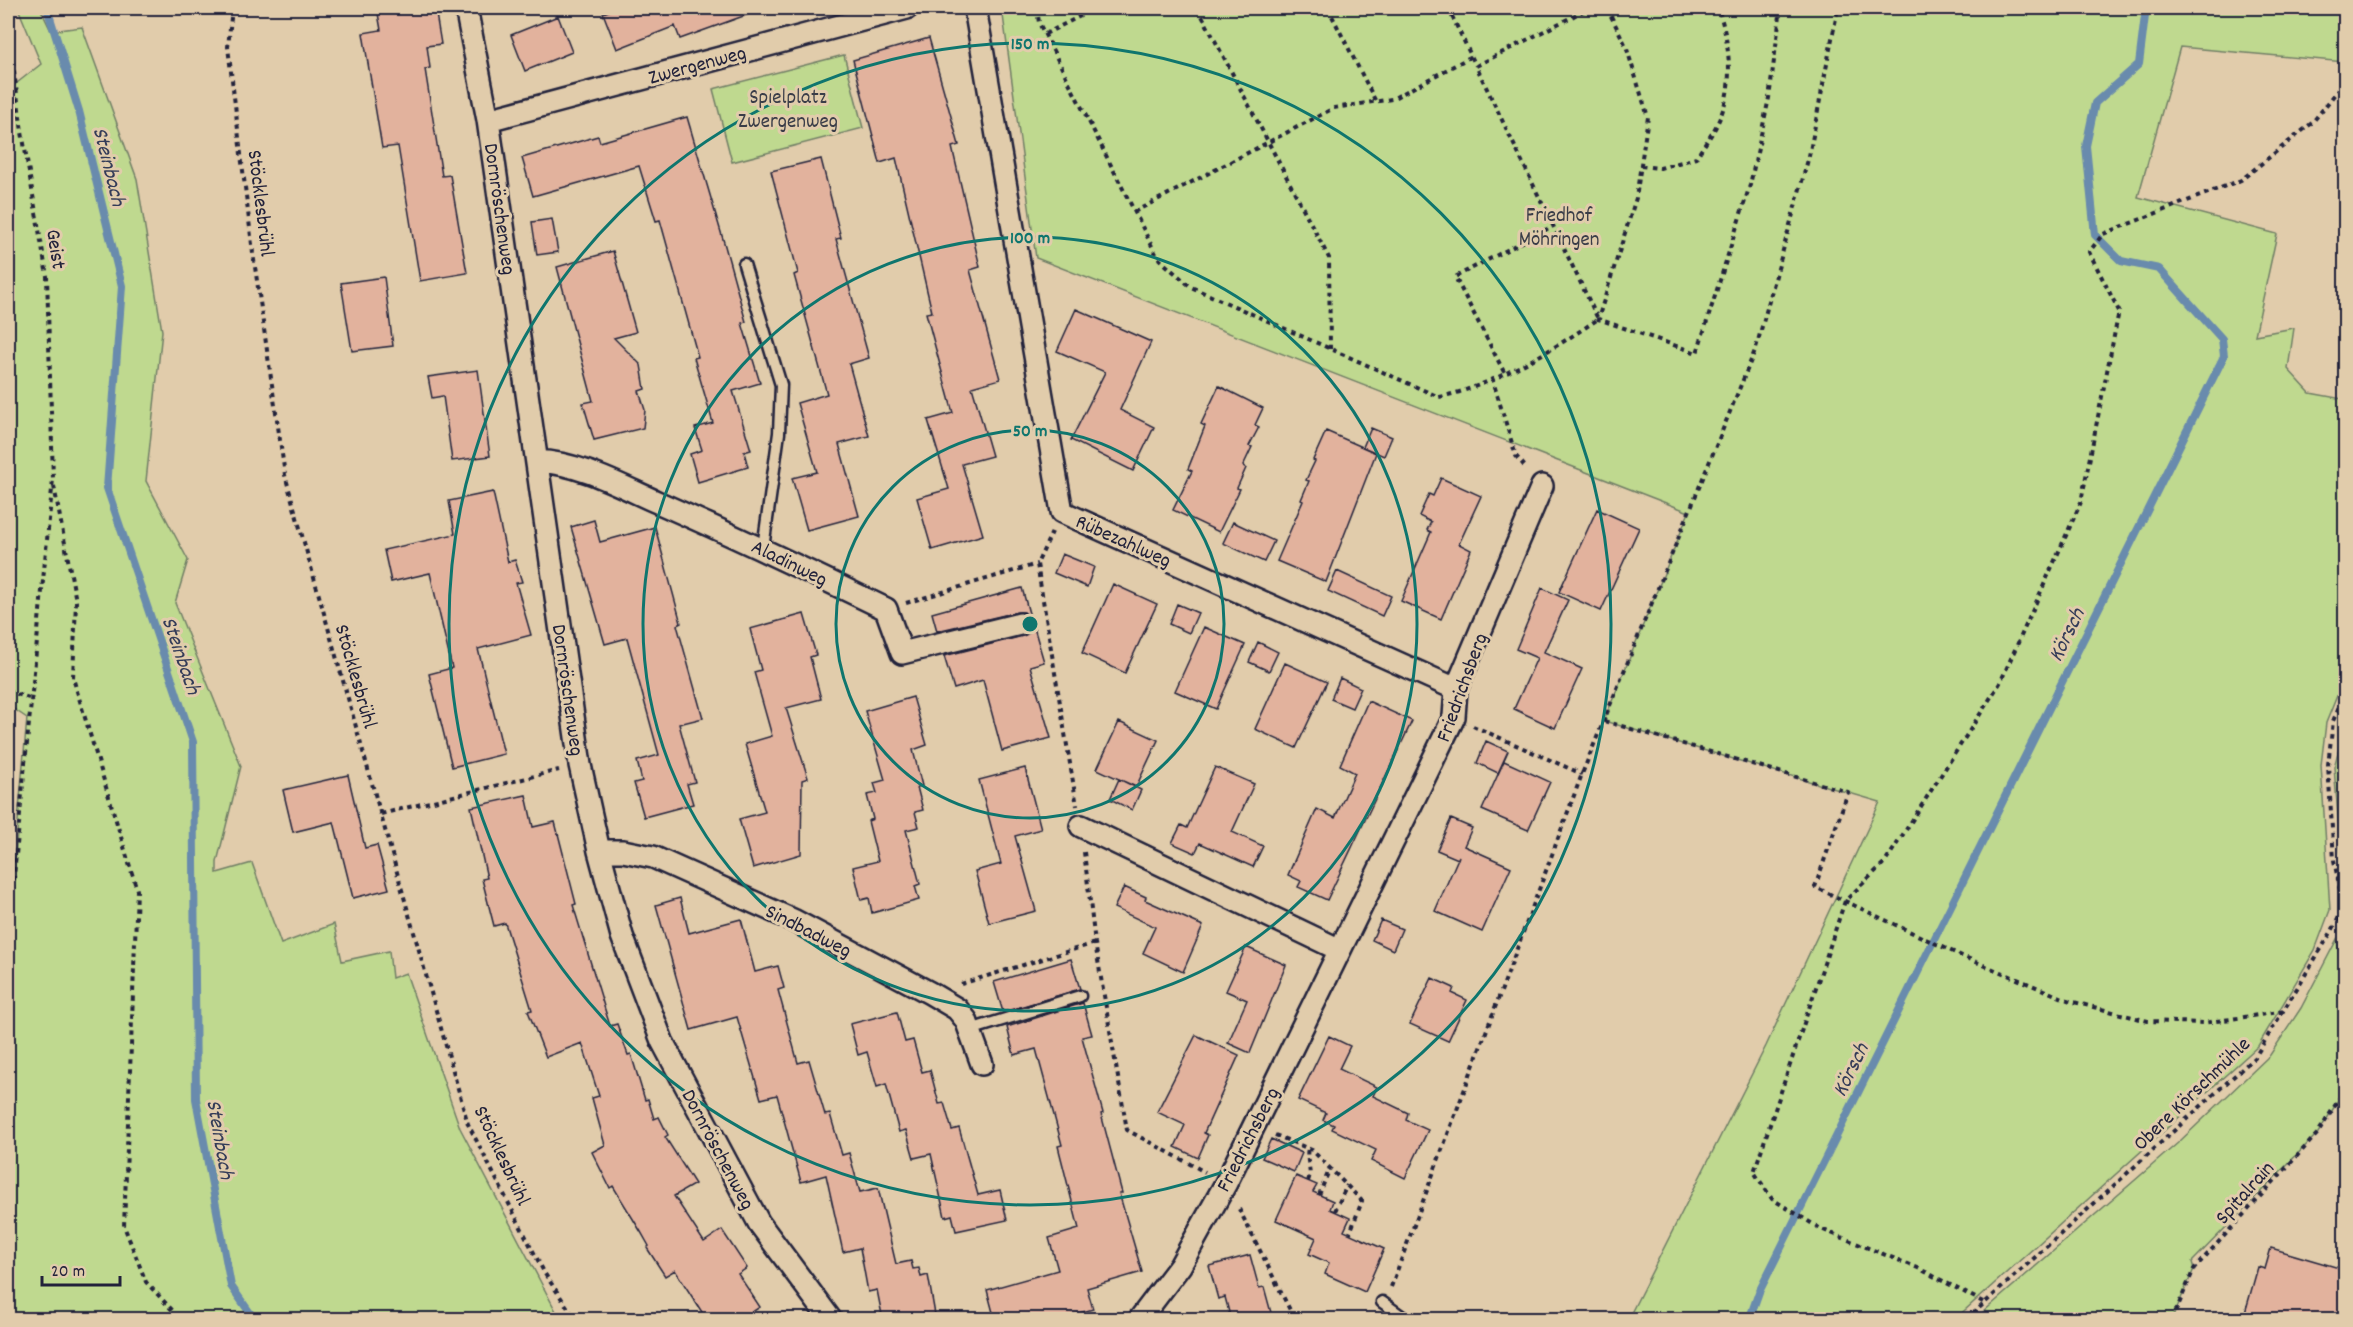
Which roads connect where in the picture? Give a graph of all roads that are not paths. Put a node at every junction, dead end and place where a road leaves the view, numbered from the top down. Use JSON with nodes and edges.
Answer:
{"nodes":[{"id":1,"x":466,"y":8,"type":"edge"},
{"id":2,"x":907,"y":8,"type":"edge"},
{"id":3,"x":975,"y":8,"type":"edge"},
{"id":4,"x":488,"y":120,"type":"junction"},
{"id":5,"x":744,"y":264,"type":"dead end"},
{"id":6,"x":537,"y":461,"type":"junction"},
{"id":7,"x":1542,"y":486,"type":"road end"},
{"id":8,"x":763,"y":548,"type":"junction"},
{"id":9,"x":1020,"y":624,"type":"dead end"},
{"id":10,"x":1456,"y":688,"type":"junction"},
{"id":11,"x":1081,"y":826,"type":"road end"},
{"id":12,"x":598,"y":851,"type":"junction"},
{"id":13,"x":1340,"y":950,"type":"junction"},
{"id":14,"x":1080,"y":996,"type":"dead end"},
{"id":15,"x":970,"y":1030,"type":"junction"},
{"id":16,"x":982,"y":1064,"type":"dead end"},
{"id":17,"x":1382,"y":1302,"type":"road end"},
{"id":18,"x":831,"y":1320,"type":"edge"},
{"id":19,"x":1139,"y":1320,"type":"edge"},
{"id":20,"x":1407,"y":1320,"type":"edge"}],
"edges":[{"from":1,"to":4,"type":"street","name":"Dornröschenweg"},
{"from":2,"to":4,"type":"street","name":"Zwergenweg"},
{"from":3,"to":10,"type":"street","name":"Rübezahlweg"},
{"from":4,"to":6,"type":"street","name":"Dornröschenweg"},
{"from":5,"to":8,"type":"lane"},
{"from":6,"to":8,"type":"street","name":"Aladinweg"},
{"from":6,"to":12,"type":"street","name":"Dornröschenweg"},
{"from":7,"to":10,"type":"street","name":"Friedrichsberg"},
{"from":8,"to":9,"type":"street","name":"Aladinweg"},
{"from":10,"to":13,"type":"street","name":"Friedrichsberg"},
{"from":11,"to":13,"type":"street"},
{"from":12,"to":15,"type":"street","name":"Sindbadweg"},
{"from":12,"to":18,"type":"street","name":"Dornröschenweg"},
{"from":13,"to":19,"type":"street","name":"Friedrichsberg"},
{"from":14,"to":15,"type":"lane"},
{"from":15,"to":16,"type":"street","name":"Sindbadweg"},
{"from":17,"to":20,"type":"lane"}]}
